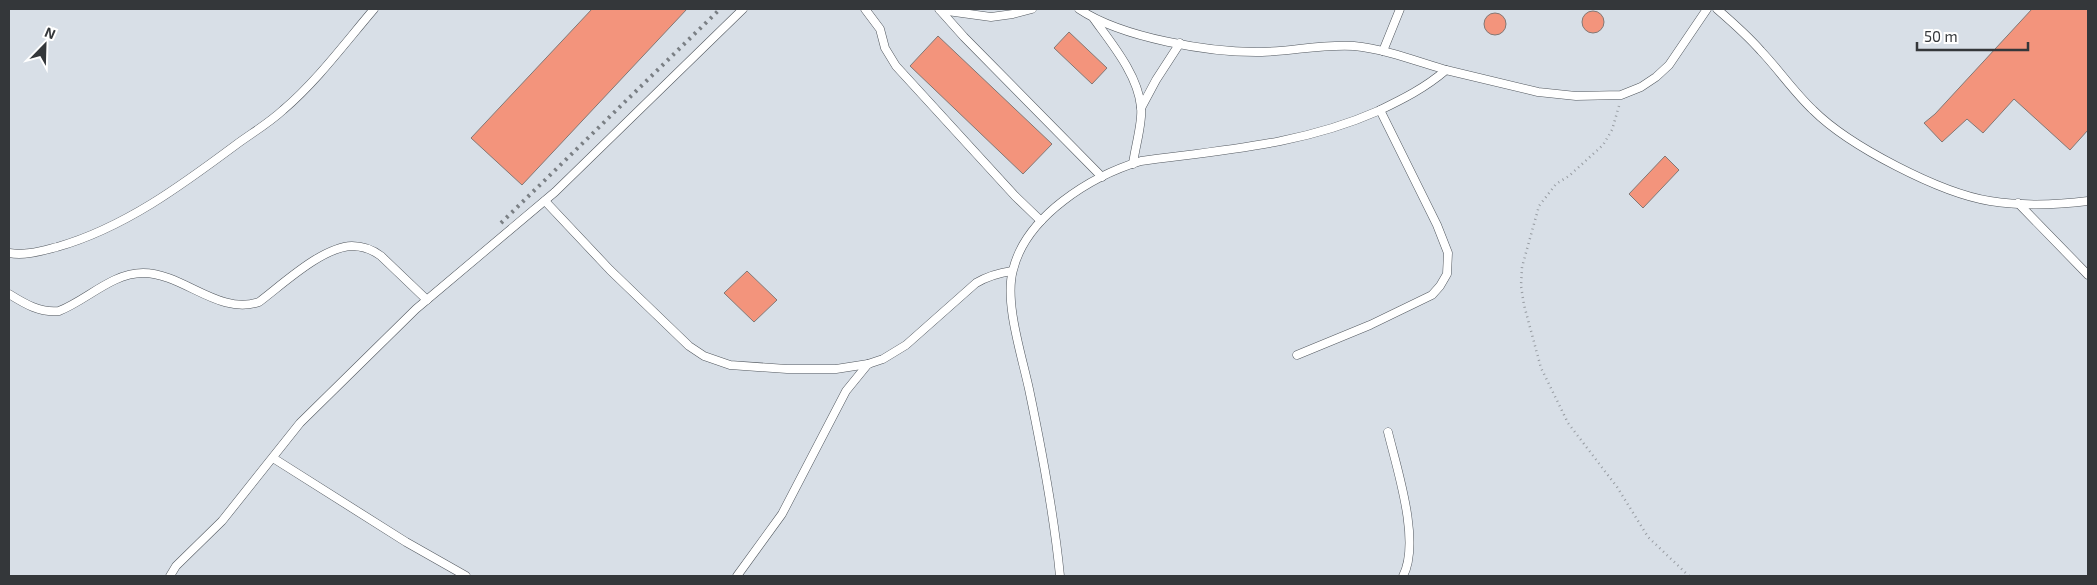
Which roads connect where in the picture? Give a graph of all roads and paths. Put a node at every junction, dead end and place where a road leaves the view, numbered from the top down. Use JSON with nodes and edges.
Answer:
{"nodes":[{"id":1,"x":374,"y":9,"type":"edge"},
{"id":2,"x":743,"y":9,"type":"edge"},
{"id":3,"x":865,"y":9,"type":"edge"},
{"id":4,"x":939,"y":9,"type":"edge"},
{"id":5,"x":1032,"y":9,"type":"edge"},
{"id":6,"x":1079,"y":9,"type":"edge"},
{"id":7,"x":1400,"y":9,"type":"edge"},
{"id":8,"x":1707,"y":9,"type":"edge"},
{"id":9,"x":1717,"y":9,"type":"edge"},
{"id":10,"x":1094,"y":19,"type":"junction"},
{"id":11,"x":1180,"y":43,"type":"junction"},
{"id":12,"x":1383,"y":51,"type":"junction"},
{"id":13,"x":1446,"y":70,"type":"junction"},
{"id":14,"x":1621,"y":95,"type":"junction"},
{"id":15,"x":1141,"y":108,"type":"junction"},
{"id":16,"x":1380,"y":110,"type":"junction"},
{"id":17,"x":1133,"y":164,"type":"junction"},
{"id":18,"x":1102,"y":177,"type":"junction"},
{"id":19,"x":545,"y":201,"type":"junction"},
{"id":20,"x":2088,"y":201,"type":"edge"},
{"id":21,"x":2018,"y":203,"type":"junction"},
{"id":22,"x":1041,"y":221,"type":"junction"},
{"id":23,"x":9,"y":253,"type":"edge"},
{"id":24,"x":1012,"y":272,"type":"junction"},
{"id":25,"x":2088,"y":275,"type":"edge"},
{"id":26,"x":9,"y":294,"type":"edge"},
{"id":27,"x":427,"y":300,"type":"junction"},
{"id":28,"x":1298,"y":355,"type":"dead end"},
{"id":29,"x":868,"y":364,"type":"junction"},
{"id":30,"x":1388,"y":432,"type":"dead end"},
{"id":31,"x":272,"y":458,"type":"junction"},
{"id":32,"x":170,"y":576,"type":"edge"},
{"id":33,"x":466,"y":576,"type":"edge"},
{"id":34,"x":736,"y":576,"type":"edge"},
{"id":35,"x":1060,"y":576,"type":"edge"},
{"id":36,"x":1403,"y":576,"type":"edge"},
{"id":37,"x":1689,"y":576,"type":"edge"}],
"edges":[{"from":1,"to":23,"type":"lane"},
{"from":2,"to":19,"type":"lane"},
{"from":3,"to":22,"type":"lane"},
{"from":4,"to":5,"type":"lane"},
{"from":4,"to":18,"type":"lane"},
{"from":6,"to":10,"type":"lane"},
{"from":7,"to":12,"type":"lane"},
{"from":8,"to":14,"type":"lane"},
{"from":9,"to":21,"type":"lane"},
{"from":10,"to":11,"type":"lane"},
{"from":10,"to":15,"type":"lane"},
{"from":11,"to":12,"type":"lane"},
{"from":11,"to":15,"type":"lane"},
{"from":12,"to":13,"type":"lane"},
{"from":13,"to":14,"type":"lane"},
{"from":13,"to":16,"type":"lane"},
{"from":14,"to":37,"type":"path"},
{"from":15,"to":17,"type":"lane"},
{"from":16,"to":17,"type":"lane"},
{"from":16,"to":28,"type":"lane"},
{"from":17,"to":18,"type":"lane"},
{"from":18,"to":22,"type":"lane"},
{"from":19,"to":27,"type":"lane"},
{"from":19,"to":29,"type":"lane"},
{"from":20,"to":21,"type":"lane"},
{"from":21,"to":25,"type":"lane"},
{"from":22,"to":24,"type":"lane"},
{"from":24,"to":29,"type":"lane"},
{"from":24,"to":35,"type":"lane"},
{"from":26,"to":27,"type":"lane"},
{"from":27,"to":31,"type":"lane"},
{"from":29,"to":34,"type":"lane"},
{"from":30,"to":36,"type":"lane"},
{"from":31,"to":32,"type":"lane"},
{"from":31,"to":33,"type":"lane"}]}
